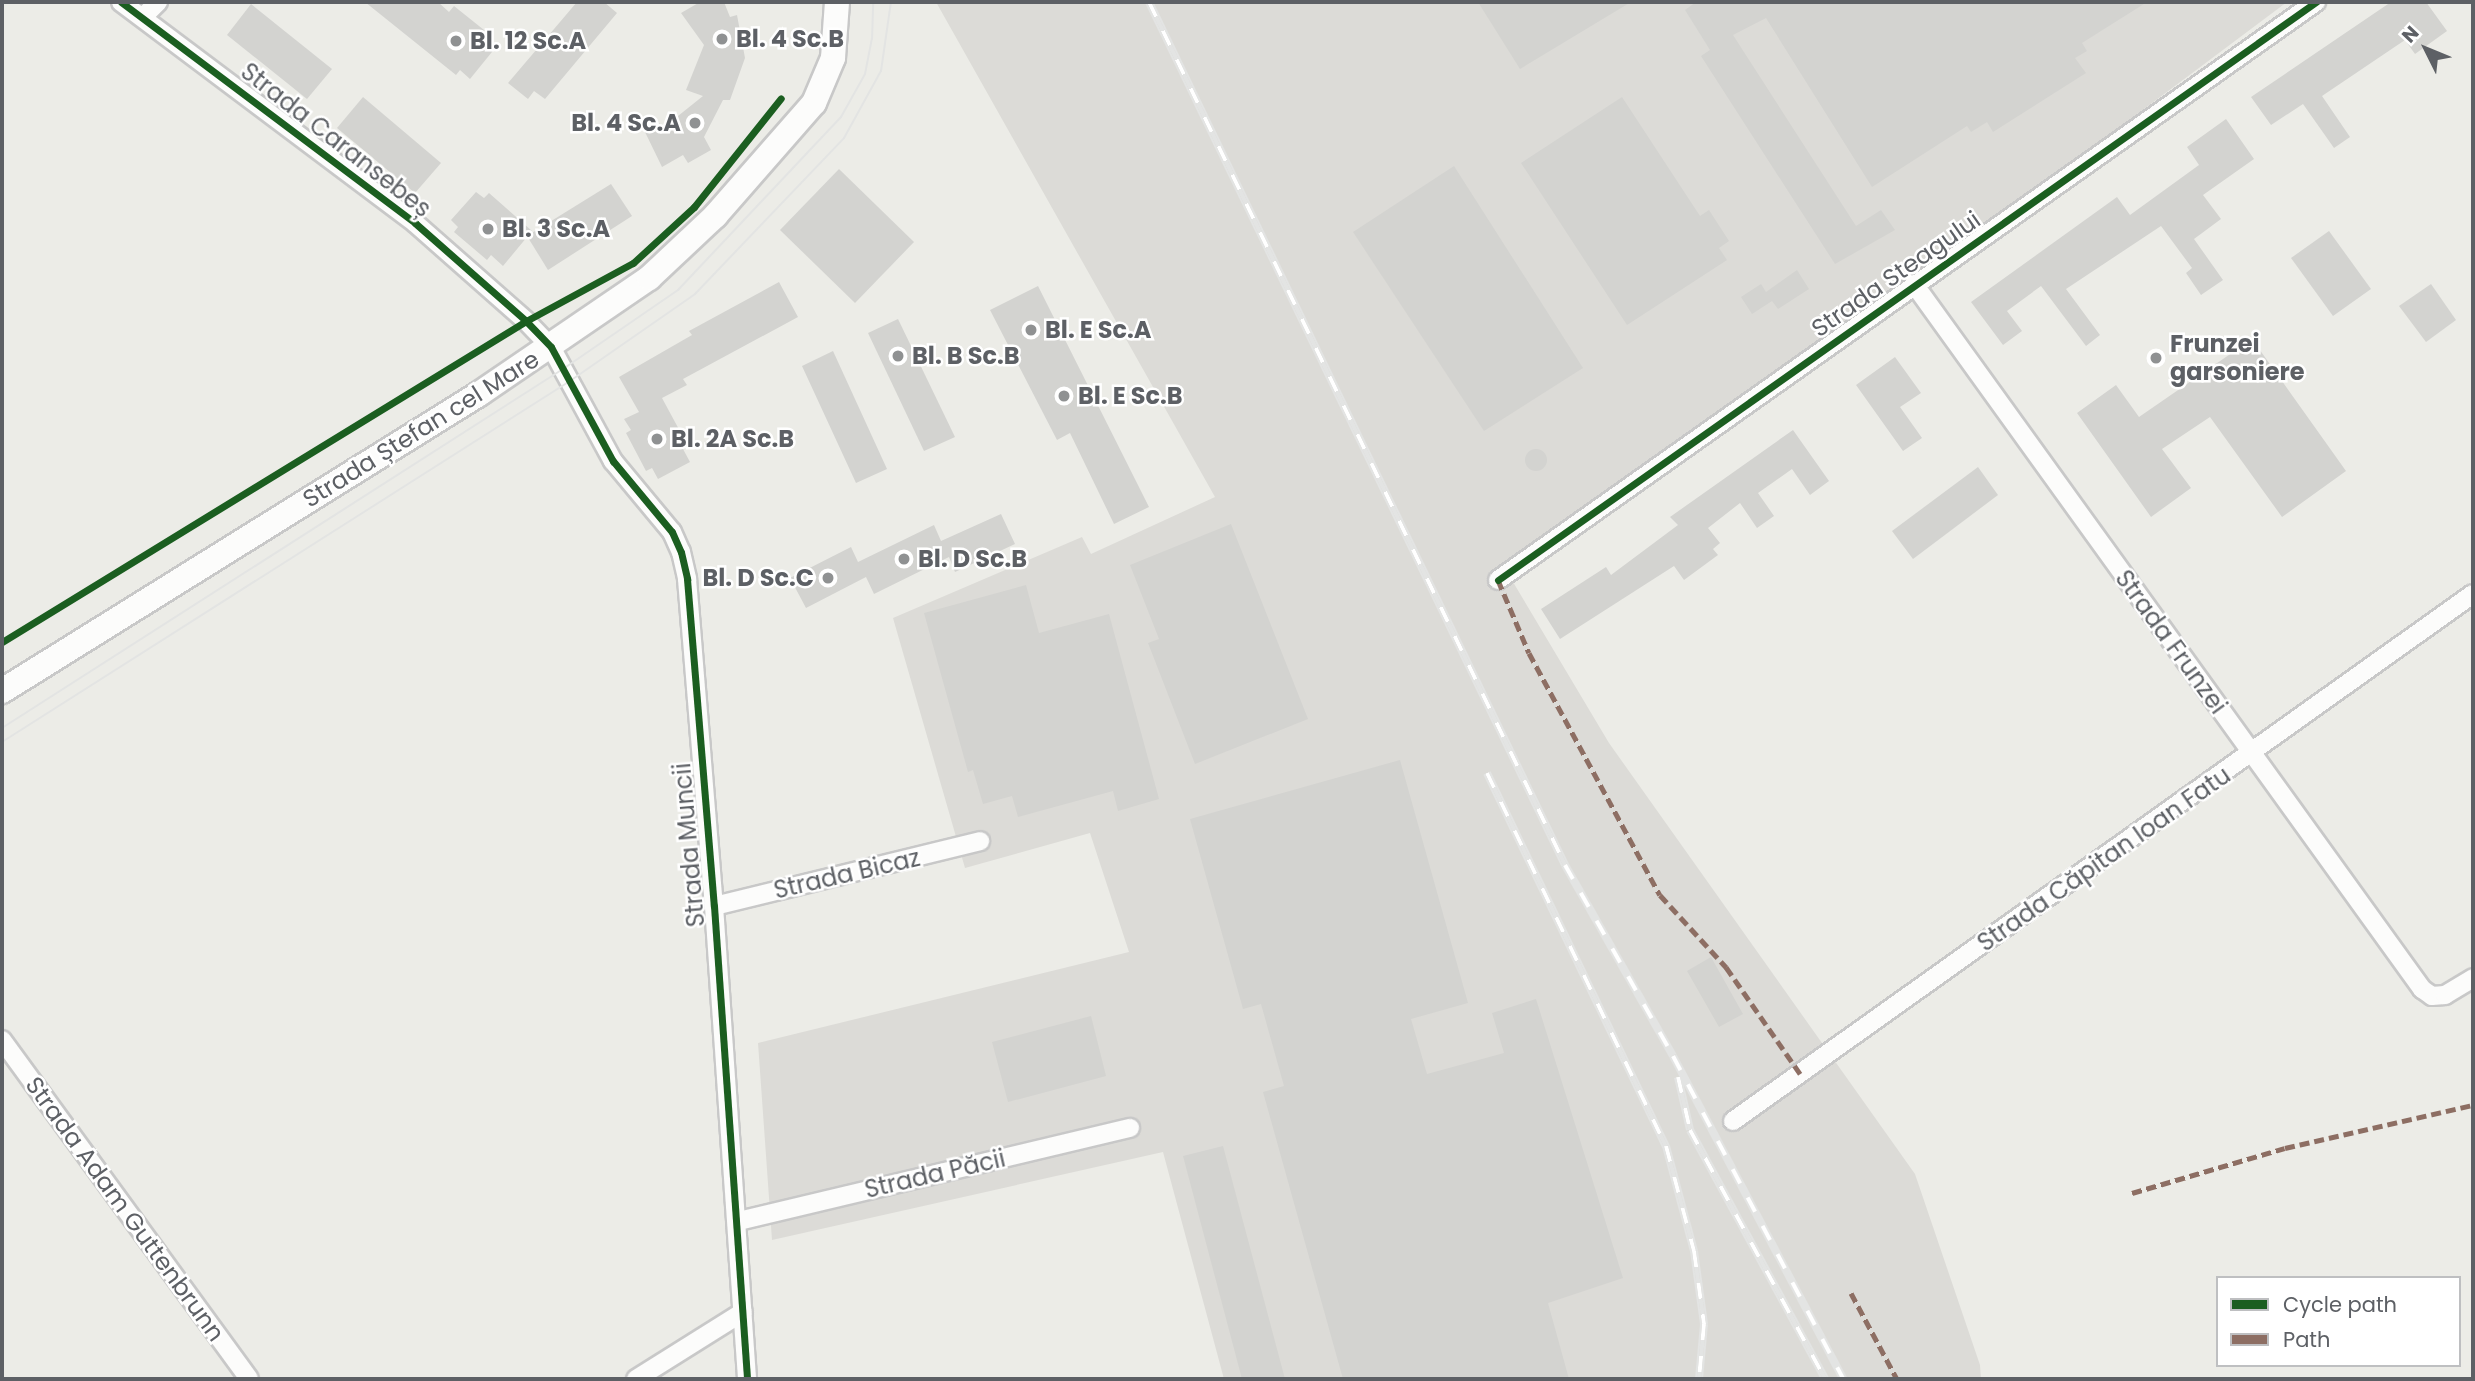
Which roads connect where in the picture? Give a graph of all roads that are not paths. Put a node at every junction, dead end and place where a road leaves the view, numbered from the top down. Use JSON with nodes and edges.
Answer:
{"nodes":[{"id":1,"x":121,"y":2,"type":"edge"},
{"id":2,"x":158,"y":2,"type":"edge"},
{"id":3,"x":837,"y":2,"type":"edge"},
{"id":4,"x":2316,"y":2,"type":"edge"},
{"id":5,"x":144,"y":16,"type":"junction"},
{"id":6,"x":1914,"y":284,"type":"junction"},
{"id":7,"x":551,"y":347,"type":"junction"},
{"id":8,"x":1498,"y":580,"type":"dead end"},
{"id":9,"x":2473,"y":594,"type":"edge"},
{"id":10,"x":2,"y":691,"type":"edge"},
{"id":11,"x":2252,"y":754,"type":"junction"},
{"id":12,"x":980,"y":841,"type":"dead end"},
{"id":13,"x":714,"y":906,"type":"junction"},
{"id":14,"x":2473,"y":978,"type":"edge"},
{"id":15,"x":2,"y":1040,"type":"edge"},
{"id":16,"x":1733,"y":1121,"type":"dead end"},
{"id":17,"x":1130,"y":1128,"type":"dead end"},
{"id":18,"x":739,"y":1221,"type":"junction"},
{"id":19,"x":743,"y":1312,"type":"junction"},
{"id":20,"x":249,"y":1379,"type":"edge"},
{"id":21,"x":636,"y":1379,"type":"edge"},
{"id":22,"x":747,"y":1379,"type":"edge"}],
"edges":[{"from":1,"to":5,"type":"street","name":"Strada Caransebeș"},
{"from":2,"to":5,"type":"street"},
{"from":3,"to":7,"type":"main road","name":"Strada Ștefan cel Mare"},
{"from":4,"to":6,"type":"street","name":"Strada Steagului"},
{"from":5,"to":7,"type":"street","name":"Strada Caransebeș"},
{"from":6,"to":8,"type":"street","name":"Strada Steagului"},
{"from":6,"to":11,"type":"street","name":"Strada Frunzei"},
{"from":7,"to":10,"type":"main road","name":"Strada Ștefan cel Mare"},
{"from":7,"to":13,"type":"street","name":"Strada Muncii"},
{"from":9,"to":11,"type":"street","name":"Strada Căpitan Ioan Fatu"},
{"from":11,"to":14,"type":"street","name":"Strada Frunzei"},
{"from":11,"to":16,"type":"street","name":"Strada Căpitan Ioan Fatu"},
{"from":12,"to":13,"type":"street","name":"Strada Bicaz"},
{"from":13,"to":18,"type":"street","name":"Strada Muncii"},
{"from":15,"to":20,"type":"street","name":"Strada Adam Guttenbrunn"},
{"from":17,"to":18,"type":"street","name":"Strada Păcii"},
{"from":18,"to":19,"type":"street","name":"Strada Muncii"},
{"from":19,"to":21,"type":"street"},
{"from":19,"to":22,"type":"street","name":"Strada Muncii"}]}
